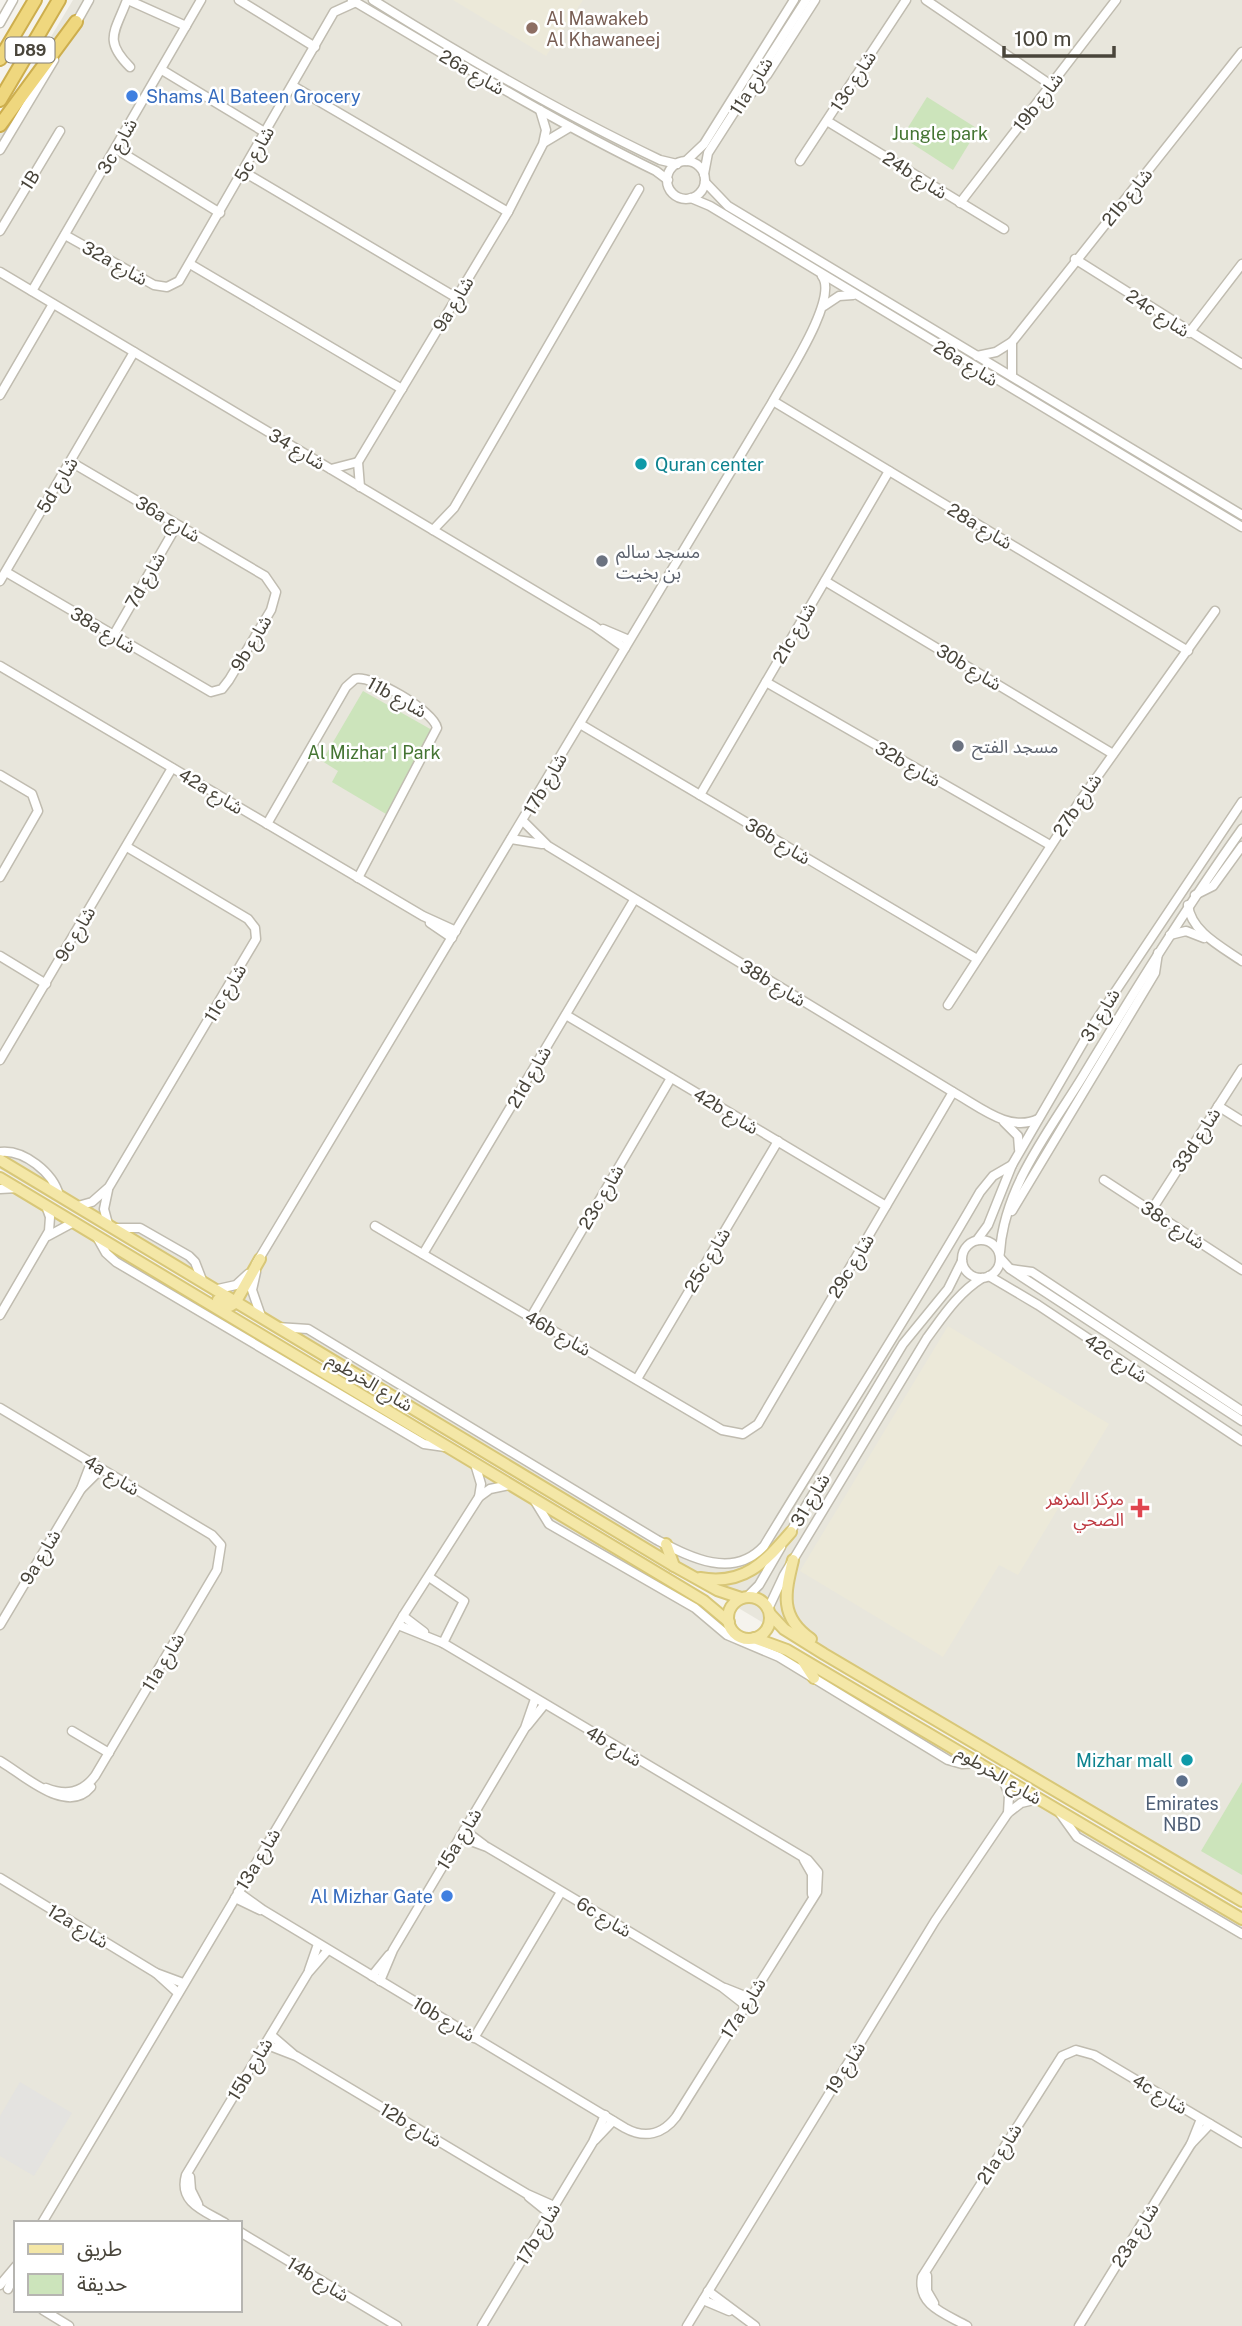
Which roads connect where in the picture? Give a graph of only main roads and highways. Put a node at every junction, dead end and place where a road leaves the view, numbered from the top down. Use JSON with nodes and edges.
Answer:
{"nodes":[{"id":1,"x":35,"y":0,"type":"edge"},
{"id":2,"x":59,"y":0,"type":"edge"},
{"id":3,"x":76,"y":22,"type":"road end"},
{"id":4,"x":0,"y":59,"type":"edge"},
{"id":5,"x":0,"y":100,"type":"edge"},
{"id":6,"x":0,"y":125,"type":"edge"},
{"id":7,"x":0,"y":1160,"type":"edge"},
{"id":8,"x":0,"y":1178,"type":"edge"},
{"id":9,"x":260,"y":1259,"type":"road end"},
{"id":10,"x":150,"y":1266,"type":"junction"},
{"id":11,"x":237,"y":1300,"type":"junction"},
{"id":12,"x":790,"y":1531,"type":"road end"},
{"id":13,"x":666,"y":1544,"type":"road end"},
{"id":14,"x":793,"y":1560,"type":"road end"},
{"id":15,"x":674,"y":1566,"type":"junction"},
{"id":16,"x":694,"y":1577,"type":"junction"},
{"id":17,"x":744,"y":1597,"type":"junction"},
{"id":18,"x":769,"y":1611,"type":"junction"},
{"id":19,"x":729,"y":1622,"type":"junction"},
{"id":20,"x":754,"y":1638,"type":"junction"},
{"id":21,"x":824,"y":1654,"type":"junction"},
{"id":22,"x":801,"y":1659,"type":"junction"},
{"id":23,"x":814,"y":1678,"type":"road end"},
{"id":24,"x":1242,"y":1901,"type":"edge"},
{"id":25,"x":1242,"y":1919,"type":"edge"}],
"edges":[{"from":1,"to":4,"type":"highway","number":"D89"},
{"from":2,"to":5,"type":"highway","number":"D89"},
{"from":3,"to":6,"type":"highway"},
{"from":7,"to":11,"type":"main road","name":"شارع الخرطوم"},
{"from":8,"to":10,"type":"main road","name":"شارع الخرطوم"},
{"from":9,"to":11,"type":"main road"},
{"from":10,"to":11,"type":"main road"},
{"from":10,"to":19,"type":"main road","name":"شارع الخرطوم"},
{"from":11,"to":15,"type":"main road","name":"شارع الخرطوم"},
{"from":12,"to":16,"type":"main road"},
{"from":13,"to":15,"type":"main road"},
{"from":14,"to":21,"type":"main road"},
{"from":15,"to":16,"type":"main road","name":"شارع الخرطوم"},
{"from":16,"to":17,"type":"main road","name":"شارع الخرطوم"},
{"from":17,"to":18,"type":"main road"},
{"from":17,"to":19,"type":"main road"},
{"from":18,"to":20,"type":"main road"},
{"from":18,"to":21,"type":"main road","name":"شارع الخرطوم"},
{"from":19,"to":20,"type":"main road"},
{"from":20,"to":22,"type":"main road","name":"شارع الخرطوم"},
{"from":21,"to":24,"type":"main road","name":"شارع الخرطوم"},
{"from":22,"to":23,"type":"main road"},
{"from":22,"to":25,"type":"main road","name":"شارع الخرطوم"}]}
